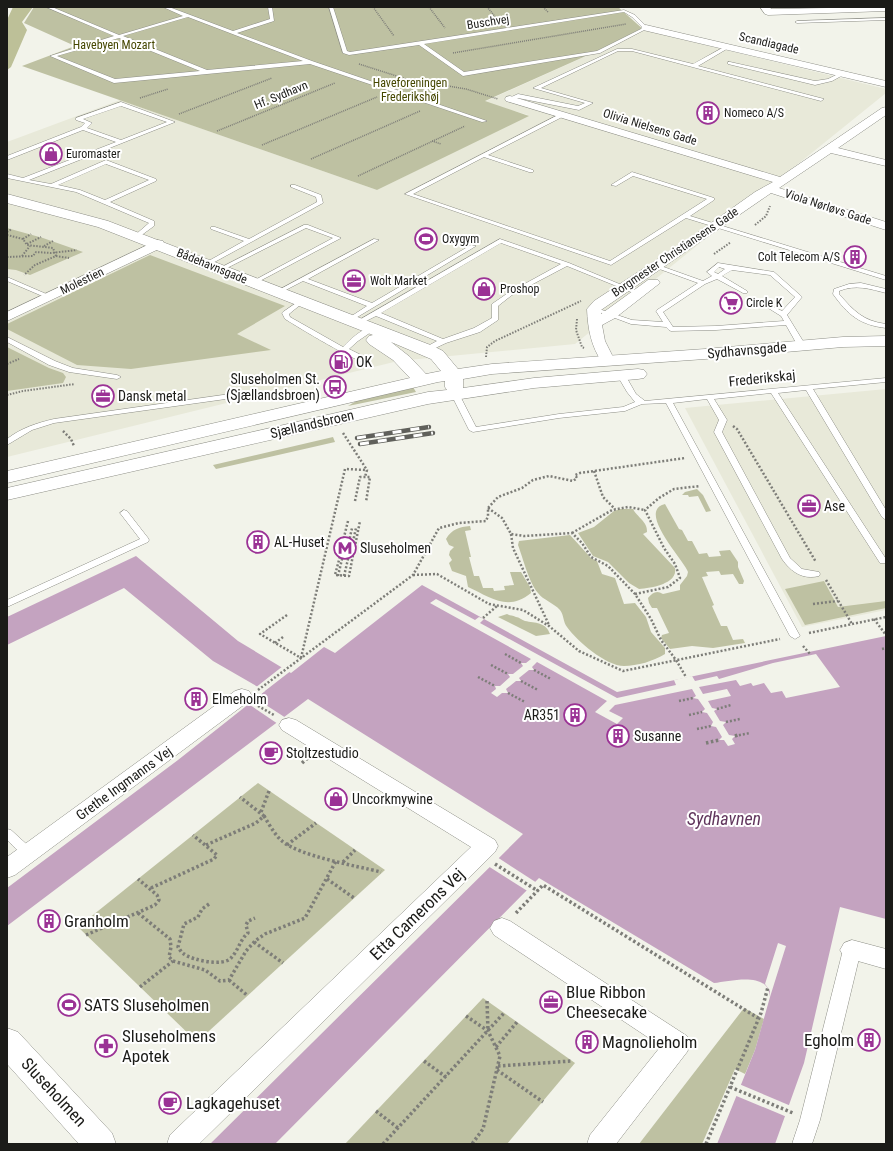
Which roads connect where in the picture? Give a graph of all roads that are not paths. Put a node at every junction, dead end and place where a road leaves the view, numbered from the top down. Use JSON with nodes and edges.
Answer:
{"nodes":[{"id":1,"x":48,"y":7,"type":"edge"},
{"id":2,"x":175,"y":7,"type":"edge"},
{"id":3,"x":270,"y":7,"type":"edge"},
{"id":4,"x":331,"y":7,"type":"edge"},
{"id":5,"x":167,"y":8,"type":"edge"},
{"id":6,"x":886,"y":8,"type":"edge"},
{"id":7,"x":767,"y":9,"type":"edge"},
{"id":8,"x":187,"y":16,"type":"junction"},
{"id":9,"x":886,"y":19,"type":"edge"},
{"id":10,"x":797,"y":22,"type":"dead end"},
{"id":11,"x":642,"y":25,"type":"junction"},
{"id":12,"x":232,"y":33,"type":"junction"},
{"id":13,"x":119,"y":36,"type":"junction"},
{"id":14,"x":420,"y":43,"type":"junction"},
{"id":15,"x":728,"y":47,"type":"junction"},
{"id":16,"x":310,"y":62,"type":"junction"},
{"id":17,"x":730,"y":63,"type":"dead end"},
{"id":18,"x":694,"y":66,"type":"junction"},
{"id":19,"x":209,"y":73,"type":"junction"},
{"id":20,"x":842,"y":74,"type":"junction"},
{"id":21,"x":886,"y":84,"type":"edge"},
{"id":22,"x":510,"y":99,"type":"joint"},
{"id":23,"x":821,"y":99,"type":"dead end"},
{"id":24,"x":886,"y":110,"type":"edge"},
{"id":25,"x":562,"y":115,"type":"junction"},
{"id":26,"x":482,"y":120,"type":"road end"},
{"id":27,"x":83,"y":128,"type":"junction"},
{"id":28,"x":122,"y":142,"type":"junction"},
{"id":29,"x":829,"y":149,"type":"junction"},
{"id":30,"x":483,"y":156,"type":"junction"},
{"id":31,"x":8,"y":158,"type":"edge"},
{"id":32,"x":886,"y":163,"type":"edge"},
{"id":33,"x":531,"y":171,"type":"dead end"},
{"id":34,"x":7,"y":176,"type":"edge"},
{"id":35,"x":24,"y":180,"type":"junction"},
{"id":36,"x":782,"y":181,"type":"junction"},
{"id":37,"x":614,"y":185,"type":"dead end"},
{"id":38,"x":51,"y":186,"type":"junction"},
{"id":39,"x":293,"y":186,"type":"dead end"},
{"id":40,"x":770,"y":189,"type":"junction"},
{"id":41,"x":7,"y":198,"type":"edge"},
{"id":42,"x":105,"y":202,"type":"junction"},
{"id":43,"x":685,"y":216,"type":"junction"},
{"id":44,"x":886,"y":226,"type":"edge"},
{"id":45,"x":213,"y":228,"type":"dead end"},
{"id":46,"x":723,"y":228,"type":"junction"},
{"id":47,"x":137,"y":236,"type":"junction"},
{"id":48,"x":376,"y":240,"type":"dead end"},
{"id":49,"x":250,"y":241,"type":"junction"},
{"id":50,"x":158,"y":244,"type":"junction"},
{"id":51,"x":473,"y":246,"type":"dead end"},
{"id":52,"x":566,"y":264,"type":"junction"},
{"id":53,"x":656,"y":266,"type":"junction"},
{"id":54,"x":214,"y":267,"type":"junction"},
{"id":55,"x":731,"y":268,"type":"junction"},
{"id":56,"x":669,"y":272,"type":"junction"},
{"id":57,"x":718,"y":276,"type":"junction"},
{"id":58,"x":886,"y":278,"type":"edge"},
{"id":59,"x":7,"y":279,"type":"edge"},
{"id":60,"x":304,"y":279,"type":"junction"},
{"id":61,"x":254,"y":282,"type":"junction"},
{"id":62,"x":703,"y":283,"type":"junction"},
{"id":63,"x":624,"y":288,"type":"junction"},
{"id":64,"x":747,"y":291,"type":"dead end"},
{"id":65,"x":886,"y":291,"type":"edge"},
{"id":66,"x":278,"y":292,"type":"junction"},
{"id":67,"x":638,"y":293,"type":"junction"},
{"id":68,"x":49,"y":297,"type":"junction"},
{"id":69,"x":302,"y":301,"type":"junction"},
{"id":70,"x":770,"y":305,"type":"dead end"},
{"id":71,"x":373,"y":306,"type":"junction"},
{"id":72,"x":785,"y":313,"type":"junction"},
{"id":73,"x":610,"y":315,"type":"junction"},
{"id":74,"x":595,"y":316,"type":"junction"},
{"id":75,"x":7,"y":317,"type":"edge"},
{"id":76,"x":788,"y":323,"type":"junction"},
{"id":77,"x":364,"y":324,"type":"junction"},
{"id":78,"x":669,"y":325,"type":"junction"},
{"id":79,"x":886,"y":326,"type":"edge"},
{"id":80,"x":7,"y":339,"type":"edge"},
{"id":81,"x":443,"y":341,"type":"junction"},
{"id":82,"x":886,"y":341,"type":"edge"},
{"id":83,"x":802,"y":346,"type":"junction"},
{"id":84,"x":421,"y":348,"type":"junction"},
{"id":85,"x":344,"y":350,"type":"junction"},
{"id":86,"x":886,"y":354,"type":"edge"},
{"id":87,"x":366,"y":361,"type":"dead end"},
{"id":88,"x":608,"y":361,"type":"junction"},
{"id":89,"x":621,"y":375,"type":"junction"},
{"id":90,"x":118,"y":377,"type":"dead end"},
{"id":91,"x":886,"y":380,"type":"edge"},
{"id":92,"x":449,"y":382,"type":"junction"},
{"id":93,"x":415,"y":383,"type":"junction"},
{"id":94,"x":808,"y":387,"type":"junction"},
{"id":95,"x":773,"y":390,"type":"junction"},
{"id":96,"x":237,"y":396,"type":"dead end"},
{"id":97,"x":709,"y":397,"type":"junction"},
{"id":98,"x":641,"y":402,"type":"junction"},
{"id":99,"x":669,"y":402,"type":"junction"},
{"id":100,"x":7,"y":443,"type":"edge"},
{"id":101,"x":7,"y":477,"type":"edge"},
{"id":102,"x":7,"y":494,"type":"edge"},
{"id":103,"x":124,"y":513,"type":"dead end"},
{"id":104,"x":886,"y":517,"type":"edge"},
{"id":105,"x":883,"y":561,"type":"dead end"},
{"id":106,"x":819,"y":571,"type":"road end"},
{"id":107,"x":7,"y":604,"type":"edge"},
{"id":108,"x":795,"y":636,"type":"road end"},
{"id":109,"x":252,"y":698,"type":"road end"},
{"id":110,"x":282,"y":721,"type":"road end"},
{"id":111,"x":7,"y":833,"type":"edge"},
{"id":112,"x":29,"y":853,"type":"junction"},
{"id":113,"x":7,"y":870,"type":"edge"},
{"id":114,"x":502,"y":928,"type":"road end"},
{"id":115,"x":852,"y":950,"type":"joint"},
{"id":116,"x":886,"y":959,"type":"edge"},
{"id":117,"x":7,"y":1042,"type":"edge"},
{"id":118,"x":100,"y":1144,"type":"edge"},
{"id":119,"x":180,"y":1144,"type":"edge"},
{"id":120,"x":600,"y":1144,"type":"edge"},
{"id":121,"x":802,"y":1144,"type":"edge"}],
"edges":[{"from":1,"to":13,"type":"lane"},
{"from":2,"to":5,"type":"lane"},
{"from":3,"to":12,"type":"lane"},
{"from":4,"to":14,"type":"lane","name":"Buschvej"},
{"from":5,"to":8,"type":"lane"},
{"from":6,"to":7,"type":"street"},
{"from":8,"to":12,"type":"lane"},
{"from":8,"to":13,"type":"lane"},
{"from":9,"to":10,"type":"lane"},
{"from":11,"to":14,"type":"lane","name":"Buschvej"},
{"from":11,"to":14,"type":"lane"},
{"from":11,"to":15,"type":"street","name":"Scandiagade"},
{"from":12,"to":16,"type":"lane"},
{"from":13,"to":19,"type":"lane"},
{"from":13,"to":19,"type":"lane"},
{"from":15,"to":18,"type":"lane"},
{"from":15,"to":20,"type":"street","name":"Scandiagade"},
{"from":16,"to":19,"type":"lane"},
{"from":16,"to":26,"type":"lane"},
{"from":17,"to":20,"type":"lane"},
{"from":18,"to":22,"type":"lane"},
{"from":18,"to":23,"type":"lane"},
{"from":20,"to":21,"type":"street","name":"Scandiagade"},
{"from":22,"to":25,"type":"street","name":"Olivia Nielsens Gade"},
{"from":24,"to":29,"type":"street","name":"Borgmester Christiansens Gade"},
{"from":25,"to":30,"type":"lane"},
{"from":25,"to":36,"type":"street","name":"Olivia Nielsens Gade"},
{"from":27,"to":28,"type":"lane"},
{"from":27,"to":28,"type":"lane"},
{"from":27,"to":31,"type":"lane"},
{"from":28,"to":35,"type":"lane"},
{"from":29,"to":32,"type":"street"},
{"from":29,"to":36,"type":"street","name":"Borgmester Christiansens Gade"},
{"from":30,"to":33,"type":"lane"},
{"from":30,"to":43,"type":"lane"},
{"from":34,"to":35,"type":"lane"},
{"from":35,"to":38,"type":"lane"},
{"from":36,"to":40,"type":"street","name":"Borgmester Christiansens Gade"},
{"from":37,"to":43,"type":"lane"},
{"from":38,"to":42,"type":"lane"},
{"from":38,"to":42,"type":"lane"},
{"from":39,"to":49,"type":"lane"},
{"from":40,"to":44,"type":"street","name":"Viola Nørløvs Gade"},
{"from":40,"to":46,"type":"street","name":"Borgmester Christiansens Gade"},
{"from":41,"to":47,"type":"street","name":"Bådehavnsgade"},
{"from":42,"to":47,"type":"lane"},
{"from":43,"to":46,"type":"lane"},
{"from":45,"to":49,"type":"lane"},
{"from":46,"to":53,"type":"street","name":"Borgmester Christiansens Gade"},
{"from":46,"to":56,"type":"street","name":"Borgmester Christiansens Gade"},
{"from":46,"to":58,"type":"lane"},
{"from":47,"to":50,"type":"street","name":"Bådehavnsgade"},
{"from":48,"to":60,"type":"lane"},
{"from":49,"to":54,"type":"lane"},
{"from":50,"to":54,"type":"street","name":"Bådehavnsgade"},
{"from":50,"to":68,"type":"street","name":"Molestien"},
{"from":51,"to":71,"type":"lane"},
{"from":52,"to":63,"type":"lane"},
{"from":52,"to":77,"type":"lane"},
{"from":52,"to":81,"type":"lane"},
{"from":53,"to":56,"type":"lane"},
{"from":53,"to":63,"type":"street","name":"Borgmester Christiansens Gade"},
{"from":54,"to":61,"type":"street","name":"Bådehavnsgade"},
{"from":54,"to":61,"type":"lane"},
{"from":55,"to":57,"type":"lane"},
{"from":55,"to":57,"type":"lane"},
{"from":55,"to":72,"type":"lane"},
{"from":56,"to":62,"type":"lane"},
{"from":56,"to":67,"type":"street","name":"Borgmester Christiansens Gade"},
{"from":57,"to":62,"type":"lane"},
{"from":57,"to":64,"type":"lane"},
{"from":59,"to":68,"type":"lane"},
{"from":60,"to":66,"type":"lane"},
{"from":60,"to":71,"type":"lane"},
{"from":61,"to":66,"type":"street","name":"Bådehavnsgade"},
{"from":62,"to":78,"type":"lane"},
{"from":63,"to":67,"type":"lane"},
{"from":63,"to":74,"type":"street","name":"Borgmester Christiansens Gade"},
{"from":65,"to":79,"type":"lane"},
{"from":66,"to":69,"type":"street","name":"Bådehavnsgade"},
{"from":67,"to":73,"type":"street","name":"Borgmester Christiansens Gade"},
{"from":68,"to":75,"type":"street","name":"Molestien"},
{"from":69,"to":77,"type":"street","name":"Bådehavnsgade"},
{"from":69,"to":85,"type":"lane"},
{"from":70,"to":72,"type":"lane"},
{"from":71,"to":77,"type":"lane"},
{"from":72,"to":76,"type":"lane"},
{"from":73,"to":74,"type":"street","name":"Borgmester Christiansens Gade"},
{"from":73,"to":78,"type":"lane"},
{"from":74,"to":88,"type":"street"},
{"from":76,"to":78,"type":"lane"},
{"from":76,"to":83,"type":"lane"},
{"from":77,"to":81,"type":"lane"},
{"from":77,"to":84,"type":"street","name":"Bådehavnsgade"},
{"from":77,"to":85,"type":"lane"},
{"from":77,"to":93,"type":"street"},
{"from":80,"to":90,"type":"lane"},
{"from":81,"to":84,"type":"lane"},
{"from":82,"to":83,"type":"street","name":"Sydhavnsgade"},
{"from":83,"to":88,"type":"street","name":"Sydhavnsgade"},
{"from":84,"to":92,"type":"street"},
{"from":85,"to":87,"type":"lane"},
{"from":86,"to":89,"type":"street","name":"Sydhavnsgade"},
{"from":88,"to":89,"type":"street"},
{"from":88,"to":92,"type":"street","name":"Sjællandsbroen"},
{"from":89,"to":92,"type":"street","name":"Sjællandsbroen"},
{"from":89,"to":98,"type":"lane"},
{"from":91,"to":94,"type":"lane","name":"Frederikskaj"},
{"from":92,"to":93,"type":"street","name":"Sjællandsbroen"},
{"from":92,"to":98,"type":"lane","name":"Frederikskaj"},
{"from":92,"to":102,"type":"street","name":"Sjællandsbroen"},
{"from":93,"to":101,"type":"street","name":"Sjællandsbroen"},
{"from":94,"to":95,"type":"lane","name":"Frederikskaj"},
{"from":94,"to":104,"type":"lane"},
{"from":95,"to":97,"type":"lane","name":"Frederikskaj"},
{"from":95,"to":105,"type":"lane"},
{"from":96,"to":100,"type":"lane"},
{"from":97,"to":99,"type":"lane","name":"Frederikskaj"},
{"from":97,"to":106,"type":"lane"},
{"from":98,"to":99,"type":"lane","name":"Frederikskaj"},
{"from":99,"to":108,"type":"lane"},
{"from":103,"to":107,"type":"lane"},
{"from":109,"to":112,"type":"street","name":"Grethe Ingmanns Vej"},
{"from":110,"to":119,"type":"street","name":"Etta Camerons Vej"},
{"from":111,"to":112,"type":"lane"},
{"from":112,"to":113,"type":"street","name":"Grethe Ingmanns Vej"},
{"from":114,"to":120,"type":"street"},
{"from":115,"to":116,"type":"street"},
{"from":115,"to":121,"type":"street"},
{"from":117,"to":118,"type":"street","name":"Sluseholmen"}]}
